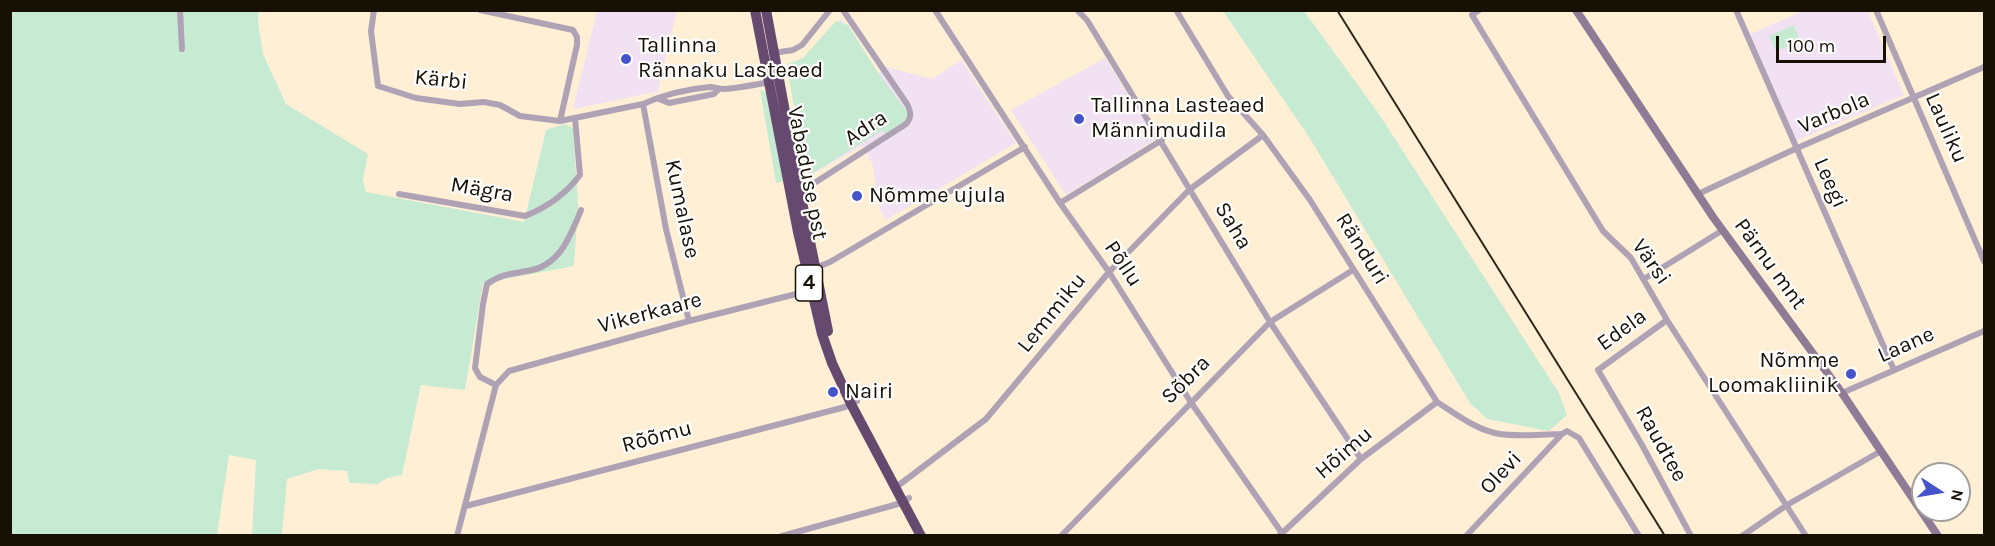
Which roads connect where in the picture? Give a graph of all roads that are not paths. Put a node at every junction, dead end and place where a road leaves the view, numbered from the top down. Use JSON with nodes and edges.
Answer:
{"nodes":[{"id":1,"x":180,"y":10,"type":"edge"},
{"id":2,"x":374,"y":10,"type":"edge"},
{"id":3,"x":480,"y":10,"type":"edge"},
{"id":4,"x":755,"y":10,"type":"edge"},
{"id":5,"x":766,"y":10,"type":"edge"},
{"id":6,"x":830,"y":10,"type":"edge"},
{"id":7,"x":843,"y":10,"type":"edge"},
{"id":8,"x":935,"y":10,"type":"edge"},
{"id":9,"x":1077,"y":10,"type":"edge"},
{"id":10,"x":1176,"y":10,"type":"edge"},
{"id":11,"x":1479,"y":10,"type":"edge"},
{"id":12,"x":1576,"y":10,"type":"edge"},
{"id":13,"x":1736,"y":10,"type":"edge"},
{"id":14,"x":1876,"y":10,"type":"edge"},
{"id":15,"x":182,"y":50,"type":"dead end"},
{"id":16,"x":769,"y":54,"type":"junction"},
{"id":17,"x":1984,"y":67,"type":"edge"},
{"id":18,"x":774,"y":81,"type":"junction"},
{"id":19,"x":1913,"y":98,"type":"junction"},
{"id":20,"x":643,"y":104,"type":"junction"},
{"id":21,"x":575,"y":118,"type":"junction"},
{"id":22,"x":560,"y":121,"type":"junction"},
{"id":23,"x":1263,"y":135,"type":"junction"},
{"id":24,"x":1162,"y":140,"type":"junction"},
{"id":25,"x":1025,"y":147,"type":"junction"},
{"id":26,"x":1796,"y":149,"type":"junction"},
{"id":27,"x":794,"y":188,"type":"junction"},
{"id":28,"x":1190,"y":190,"type":"junction"},
{"id":29,"x":399,"y":194,"type":"dead end"},
{"id":30,"x":1698,"y":194,"type":"junction"},
{"id":31,"x":1060,"y":203,"type":"junction"},
{"id":32,"x":581,"y":210,"type":"dead end"},
{"id":33,"x":1723,"y":230,"type":"junction"},
{"id":34,"x":1984,"y":261,"type":"edge"},
{"id":35,"x":815,"y":268,"type":"junction"},
{"id":36,"x":1353,"y":270,"type":"junction"},
{"id":37,"x":1109,"y":272,"type":"junction"},
{"id":38,"x":1644,"y":279,"type":"junction"},
{"id":39,"x":815,"y":289,"type":"junction"},
{"id":40,"x":1667,"y":320,"type":"junction"},
{"id":41,"x":688,"y":321,"type":"junction"},
{"id":42,"x":1270,"y":322,"type":"junction"},
{"id":43,"x":1984,"y":331,"type":"edge"},
{"id":44,"x":1598,"y":370,"type":"joint"},
{"id":45,"x":1894,"y":370,"type":"junction"},
{"id":46,"x":496,"y":385,"type":"junction"},
{"id":47,"x":1842,"y":393,"type":"junction"},
{"id":48,"x":1190,"y":401,"type":"junction"},
{"id":49,"x":854,"y":402,"type":"junction"},
{"id":50,"x":1437,"y":402,"type":"junction"},
{"id":51,"x":1562,"y":434,"type":"junction"},
{"id":52,"x":1881,"y":451,"type":"junction"},
{"id":53,"x":1361,"y":459,"type":"junction"},
{"id":54,"x":898,"y":486,"type":"junction"},
{"id":55,"x":906,"y":500,"type":"junction"},
{"id":56,"x":1787,"y":505,"type":"junction"},
{"id":57,"x":465,"y":506,"type":"junction"},
{"id":58,"x":1282,"y":534,"type":"edge"},
{"id":59,"x":457,"y":536,"type":"edge"},
{"id":60,"x":782,"y":536,"type":"edge"},
{"id":61,"x":921,"y":536,"type":"edge"},
{"id":62,"x":929,"y":536,"type":"edge"},
{"id":63,"x":1060,"y":536,"type":"edge"},
{"id":64,"x":1466,"y":536,"type":"edge"},
{"id":65,"x":1639,"y":536,"type":"edge"},
{"id":66,"x":1691,"y":536,"type":"edge"},
{"id":67,"x":1742,"y":536,"type":"edge"},
{"id":68,"x":1806,"y":536,"type":"edge"},
{"id":69,"x":1938,"y":536,"type":"edge"}],
"edges":[{"from":1,"to":15,"type":"street"},
{"from":2,"to":22,"type":"street","name":"Kärbi"},
{"from":3,"to":22,"type":"street"},
{"from":4,"to":16,"type":"highway","name":"Vabaduse pst","number":"4"},
{"from":5,"to":16,"type":"highway","name":"Vabaduse pst","number":"4"},
{"from":6,"to":16,"type":"street"},
{"from":7,"to":27,"type":"street","name":"Adra"},
{"from":8,"to":25,"type":"street","name":"Põllu"},
{"from":9,"to":24,"type":"street","name":"Saha"},
{"from":10,"to":23,"type":"street","name":"Ränduri"},
{"from":11,"to":38,"type":"street","name":"Värsi"},
{"from":12,"to":30,"type":"main road","name":"Pärnu mnt"},
{"from":13,"to":26,"type":"street","name":"Leegi"},
{"from":14,"to":19,"type":"street","name":"Lauliku"},
{"from":16,"to":18,"type":"highway","name":"Vabaduse pst","number":"4"},
{"from":17,"to":19,"type":"street","name":"Varbola"},
{"from":18,"to":20,"type":"street","name":"Kärbi"},
{"from":18,"to":27,"type":"highway","name":"Vabaduse pst","number":"4"},
{"from":19,"to":26,"type":"street","name":"Varbola"},
{"from":19,"to":34,"type":"street","name":"Lauliku"},
{"from":20,"to":21,"type":"street","name":"Kärbi"},
{"from":20,"to":41,"type":"street","name":"Kumalase"},
{"from":21,"to":22,"type":"street","name":"Kärbi"},
{"from":21,"to":29,"type":"street","name":"Mägra"},
{"from":23,"to":28,"type":"street","name":"Lemmiku"},
{"from":23,"to":36,"type":"street","name":"Ränduri"},
{"from":24,"to":28,"type":"street","name":"Saha"},
{"from":24,"to":31,"type":"street"},
{"from":25,"to":31,"type":"street","name":"Põllu"},
{"from":25,"to":35,"type":"street"},
{"from":26,"to":30,"type":"street","name":"Varbola"},
{"from":26,"to":45,"type":"street","name":"Leegi"},
{"from":27,"to":35,"type":"highway","name":"Vabaduse pst","number":"4"},
{"from":27,"to":39,"type":"highway","name":"Vabaduse pst","number":"4"},
{"from":28,"to":37,"type":"street","name":"Lemmiku"},
{"from":28,"to":42,"type":"street","name":"Saha"},
{"from":30,"to":33,"type":"main road","name":"Pärnu mnt"},
{"from":31,"to":37,"type":"street","name":"Põllu"},
{"from":32,"to":46,"type":"street"},
{"from":33,"to":38,"type":"street"},
{"from":33,"to":47,"type":"main road","name":"Pärnu mnt"},
{"from":35,"to":39,"type":"highway","name":"Vabaduse pst","number":"4"},
{"from":36,"to":42,"type":"street","name":"Sõbra"},
{"from":36,"to":50,"type":"street","name":"Ränduri"},
{"from":37,"to":48,"type":"street","name":"Põllu"},
{"from":37,"to":54,"type":"street","name":"Lemmiku"},
{"from":38,"to":40,"type":"street","name":"Värsi"},
{"from":39,"to":41,"type":"street","name":"Vikerkaare"},
{"from":39,"to":49,"type":"highway","name":"Vabaduse pst","number":"4"},
{"from":40,"to":44,"type":"street","name":"Edela"},
{"from":40,"to":56,"type":"street","name":"Värsi"},
{"from":41,"to":46,"type":"street","name":"Vikerkaare"},
{"from":42,"to":48,"type":"street","name":"Sõbra"},
{"from":42,"to":53,"type":"street","name":"Saha"},
{"from":43,"to":45,"type":"street","name":"Laane"},
{"from":44,"to":66,"type":"street","name":"Raudtee"},
{"from":45,"to":47,"type":"street","name":"Laane"},
{"from":46,"to":57,"type":"street"},
{"from":47,"to":52,"type":"main road","name":"Pärnu mnt"},
{"from":48,"to":58,"type":"street","name":"Põllu"},
{"from":48,"to":63,"type":"street","name":"Sõbra"},
{"from":49,"to":54,"type":"highway","name":"Vabaduse pst","number":"4"},
{"from":49,"to":57,"type":"street","name":"Rõõmu"},
{"from":50,"to":51,"type":"street","name":"Ränduri"},
{"from":50,"to":53,"type":"street","name":"Hõimu"},
{"from":51,"to":64,"type":"street","name":"Olevi"},
{"from":51,"to":65,"type":"street"},
{"from":52,"to":56,"type":"street"},
{"from":52,"to":69,"type":"main road","name":"Pärnu mnt"},
{"from":53,"to":58,"type":"street","name":"Hõimu"},
{"from":54,"to":55,"type":"highway","name":"Vabaduse pst","number":"4"},
{"from":55,"to":60,"type":"street"},
{"from":55,"to":61,"type":"highway","name":"Vabaduse pst","number":"4"},
{"from":55,"to":62,"type":"highway","name":"Vabaduse pst","number":"4"},
{"from":56,"to":67,"type":"street"},
{"from":56,"to":68,"type":"street","name":"Värsi"},
{"from":57,"to":59,"type":"street"}]}
